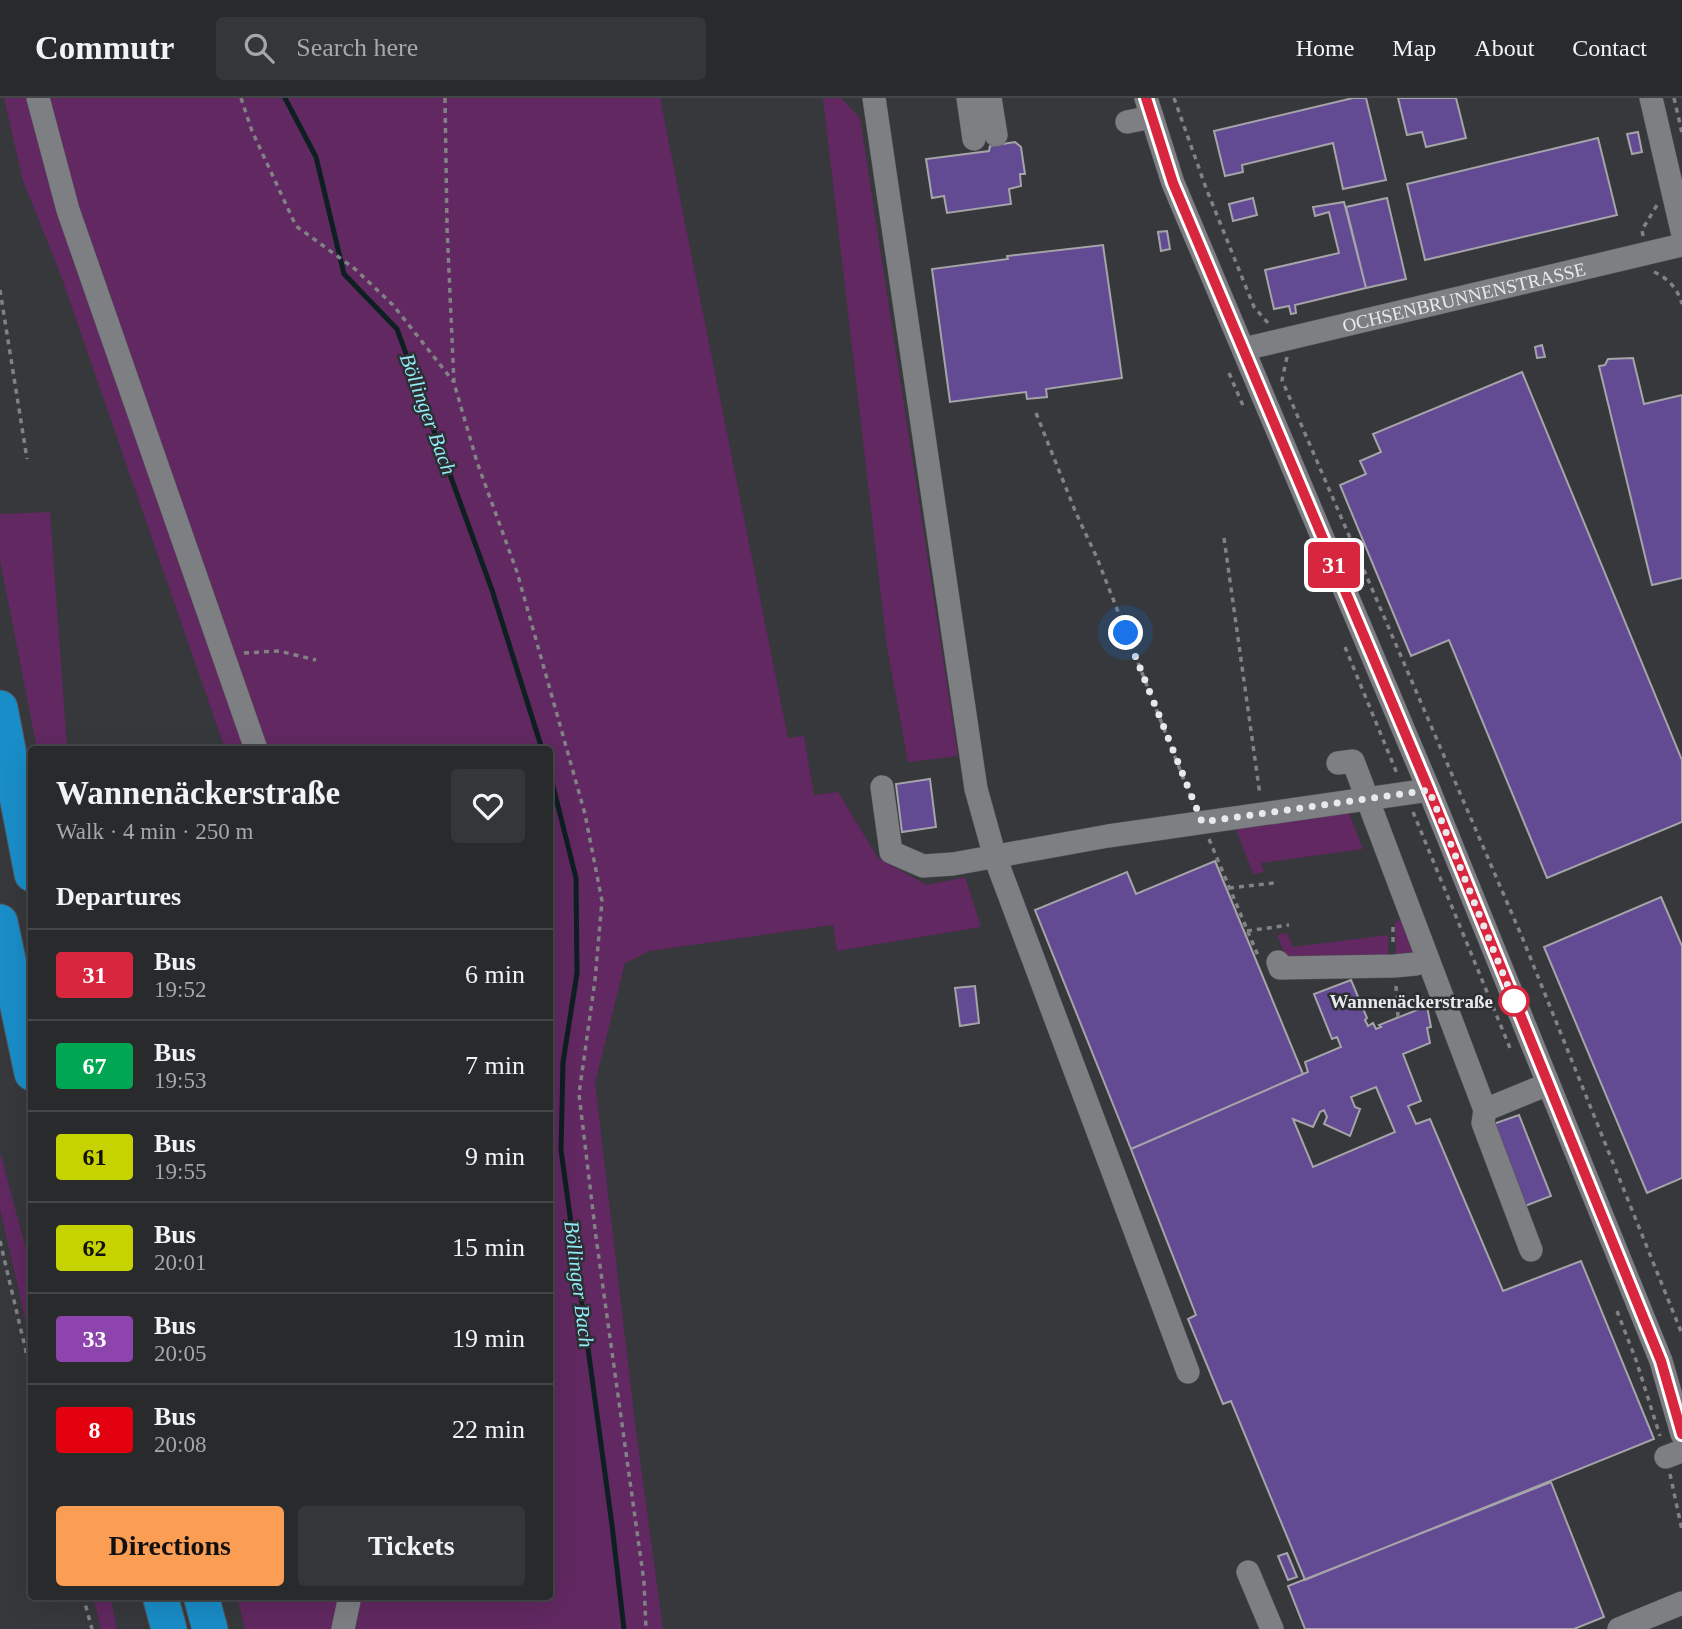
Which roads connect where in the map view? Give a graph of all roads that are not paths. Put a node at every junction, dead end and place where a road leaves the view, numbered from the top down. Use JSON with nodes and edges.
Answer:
{"nodes":[{"id":1,"x":38,"y":98,"type":"edge"},
{"id":2,"x":874,"y":98,"type":"edge"},
{"id":3,"x":968,"y":98,"type":"edge"},
{"id":4,"x":990,"y":98,"type":"edge"},
{"id":5,"x":1651,"y":98,"type":"edge"},
{"id":6,"x":1149,"y":107,"type":"edge"},
{"id":7,"x":1127,"y":122,"type":"dead end"},
{"id":8,"x":1682,"y":232,"type":"edge"},
{"id":9,"x":1682,"y":245,"type":"edge"},
{"id":10,"x":1244,"y":349,"type":"junction"},
{"id":11,"x":0,"y":708,"type":"edge"},
{"id":12,"x":256,"y":746,"type":"edge"},
{"id":13,"x":1338,"y":764,"type":"dead end"},
{"id":14,"x":882,"y":788,"type":"dead end"},
{"id":15,"x":1429,"y":790,"type":"junction"},
{"id":16,"x":1366,"y":800,"type":"junction"},
{"id":17,"x":28,"y":853,"type":"edge"},
{"id":18,"x":995,"y":857,"type":"junction"},
{"id":19,"x":0,"y":922,"type":"edge"},
{"id":20,"x":1268,"y":959,"type":"road end"},
{"id":21,"x":1427,"y":960,"type":"junction"},
{"id":22,"x":28,"y":1054,"type":"edge"},
{"id":23,"x":1548,"y":1084,"type":"junction"},
{"id":24,"x":1485,"y":1110,"type":"junction"},
{"id":25,"x":1531,"y":1250,"type":"dead end"},
{"id":26,"x":1188,"y":1371,"type":"dead end"},
{"id":27,"x":1682,"y":1434,"type":"edge"},
{"id":28,"x":1248,"y":1572,"type":"dead end"},
{"id":29,"x":161,"y":1600,"type":"edge"},
{"id":30,"x":202,"y":1600,"type":"edge"},
{"id":31,"x":349,"y":1600,"type":"edge"},
{"id":32,"x":1682,"y":1603,"type":"edge"},
{"id":33,"x":169,"y":1629,"type":"edge"},
{"id":34,"x":210,"y":1629,"type":"edge"},
{"id":35,"x":343,"y":1629,"type":"edge"},
{"id":36,"x":1272,"y":1629,"type":"edge"},
{"id":37,"x":1619,"y":1629,"type":"edge"}],
"edges":[{"from":1,"to":12,"type":"street"},
{"from":2,"to":18,"type":"street"},
{"from":3,"to":4,"type":"street"},
{"from":5,"to":8,"type":"street"},
{"from":6,"to":7,"type":"street"},
{"from":6,"to":10,"type":"street"},
{"from":9,"to":10,"type":"street","name":"OCHSENBRUNNENSTRASSE"},
{"from":10,"to":15,"type":"street"},
{"from":11,"to":17,"type":"highway"},
{"from":13,"to":16,"type":"street"},
{"from":14,"to":18,"type":"street"},
{"from":15,"to":16,"type":"street"},
{"from":15,"to":23,"type":"street"},
{"from":16,"to":18,"type":"street"},
{"from":16,"to":21,"type":"street"},
{"from":18,"to":26,"type":"street"},
{"from":19,"to":22,"type":"highway"},
{"from":20,"to":21,"type":"street"},
{"from":21,"to":24,"type":"street"},
{"from":23,"to":24,"type":"street"},
{"from":23,"to":27,"type":"street"},
{"from":24,"to":25,"type":"street"},
{"from":28,"to":36,"type":"street"},
{"from":29,"to":33,"type":"highway"},
{"from":30,"to":34,"type":"highway"},
{"from":31,"to":35,"type":"street"},
{"from":32,"to":37,"type":"street"}]}
